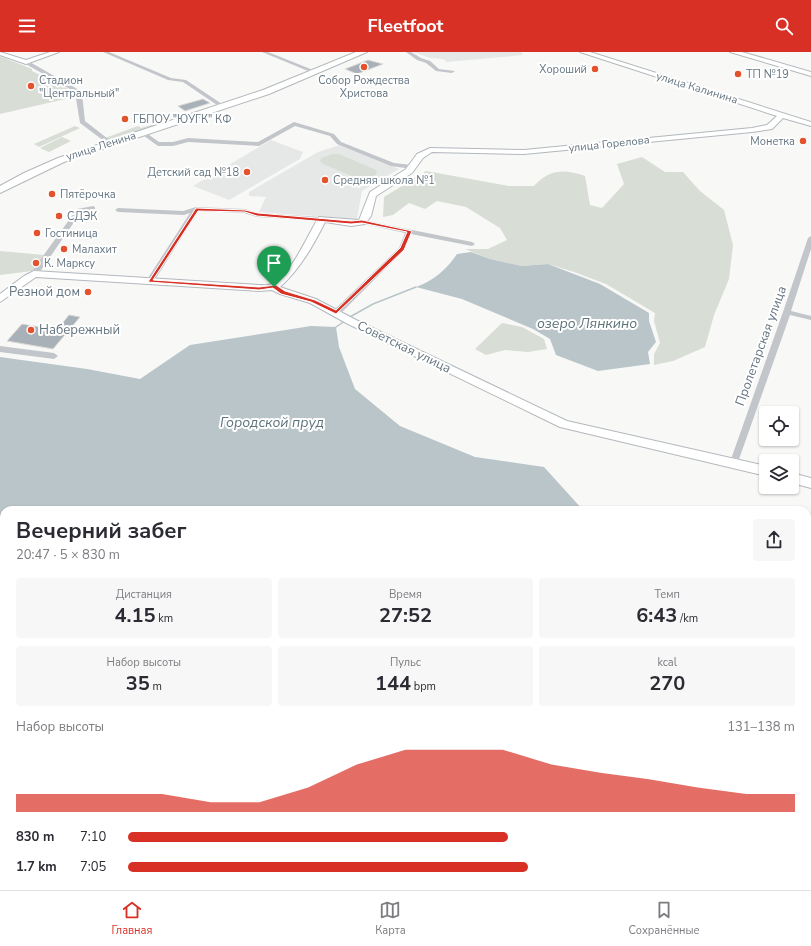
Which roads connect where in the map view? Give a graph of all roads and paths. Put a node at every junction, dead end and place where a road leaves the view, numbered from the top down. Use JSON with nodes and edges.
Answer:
{"nodes":[{"id":1,"x":56,"y":52,"type":"edge"},
{"id":2,"x":105,"y":52,"type":"edge"},
{"id":3,"x":264,"y":52,"type":"edge"},
{"id":4,"x":363,"y":52,"type":"edge"},
{"id":5,"x":408,"y":52,"type":"edge"},
{"id":6,"x":583,"y":52,"type":"edge"},
{"id":7,"x":734,"y":52,"type":"edge"},
{"id":8,"x":0,"y":53,"type":"edge"},
{"id":9,"x":26,"y":62,"type":"junction"},
{"id":10,"x":452,"y":70,"type":"dead end"},
{"id":11,"x":315,"y":72,"type":"junction"},
{"id":12,"x":811,"y":74,"type":"edge"},
{"id":13,"x":222,"y":106,"type":"junction"},
{"id":14,"x":782,"y":115,"type":"junction"},
{"id":15,"x":811,"y":124,"type":"edge"},
{"id":16,"x":143,"y":132,"type":"junction"},
{"id":17,"x":110,"y":143,"type":"junction"},
{"id":18,"x":412,"y":167,"type":"junction"},
{"id":19,"x":0,"y":190,"type":"edge"},
{"id":20,"x":93,"y":208,"type":"dead end"},
{"id":21,"x":196,"y":209,"type":"junction"},
{"id":22,"x":118,"y":210,"type":"dead end"},
{"id":23,"x":322,"y":220,"type":"junction"},
{"id":24,"x":362,"y":222,"type":"junction"},
{"id":25,"x":409,"y":231,"type":"junction"},
{"id":26,"x":811,"y":238,"type":"edge"},
{"id":27,"x":472,"y":244,"type":"dead end"},
{"id":28,"x":34,"y":274,"type":"junction"},
{"id":29,"x":150,"y":281,"type":"junction"},
{"id":30,"x":274,"y":287,"type":"junction"},
{"id":31,"x":0,"y":299,"type":"edge"},
{"id":32,"x":787,"y":312,"type":"junction"},
{"id":33,"x":344,"y":317,"type":"junction"},
{"id":34,"x":811,"y":318,"type":"edge"},
{"id":35,"x":0,"y":349,"type":"edge"},
{"id":36,"x":54,"y":356,"type":"dead end"},
{"id":37,"x":734,"y":462,"type":"junction"},
{"id":38,"x":759,"y":469,"type":"edge"},
{"id":39,"x":799,"y":480,"type":"edge"},
{"id":40,"x":811,"y":483,"type":"edge"}],
"edges":[{"from":1,"to":9,"type":"street"},
{"from":2,"to":13,"type":"street"},
{"from":3,"to":11,"type":"street"},
{"from":4,"to":11,"type":"main road","name":"улица Ленина"},
{"from":5,"to":10,"type":"street"},
{"from":6,"to":14,"type":"street","name":"улица Калинина"},
{"from":7,"to":12,"type":"main road"},
{"from":8,"to":9,"type":"street"},
{"from":9,"to":17,"type":"street"},
{"from":11,"to":13,"type":"main road","name":"улица Ленина"},
{"from":13,"to":16,"type":"main road","name":"улица Ленина"},
{"from":14,"to":15,"type":"street","name":"улица Калинина"},
{"from":14,"to":18,"type":"street","name":"улица Горелова"},
{"from":16,"to":17,"type":"main road","name":"улица Ленина"},
{"from":16,"to":18,"type":"street"},
{"from":17,"to":19,"type":"main road","name":"улица Ленина"},
{"from":18,"to":24,"type":"street"},
{"from":20,"to":28,"type":"street"},
{"from":21,"to":22,"type":"street"},
{"from":21,"to":23,"type":"street"},
{"from":21,"to":29,"type":"street"},
{"from":23,"to":24,"type":"street"},
{"from":23,"to":30,"type":"street"},
{"from":24,"to":25,"type":"street"},
{"from":25,"to":27,"type":"street"},
{"from":25,"to":33,"type":"street"},
{"from":26,"to":32,"type":"street","name":"Пролетарская улица"},
{"from":28,"to":29,"type":"street","name":"Советская улица"},
{"from":28,"to":31,"type":"street"},
{"from":29,"to":30,"type":"street","name":"Советская улица"},
{"from":30,"to":33,"type":"street","name":"Советская улица"},
{"from":32,"to":34,"type":"street"},
{"from":32,"to":37,"type":"street","name":"Пролетарская улица"},
{"from":33,"to":37,"type":"street","name":"Советская улица"},
{"from":35,"to":36,"type":"street"},
{"from":37,"to":38,"type":"street","name":"Советская улица"},
{"from":39,"to":40,"type":"street"}]}
